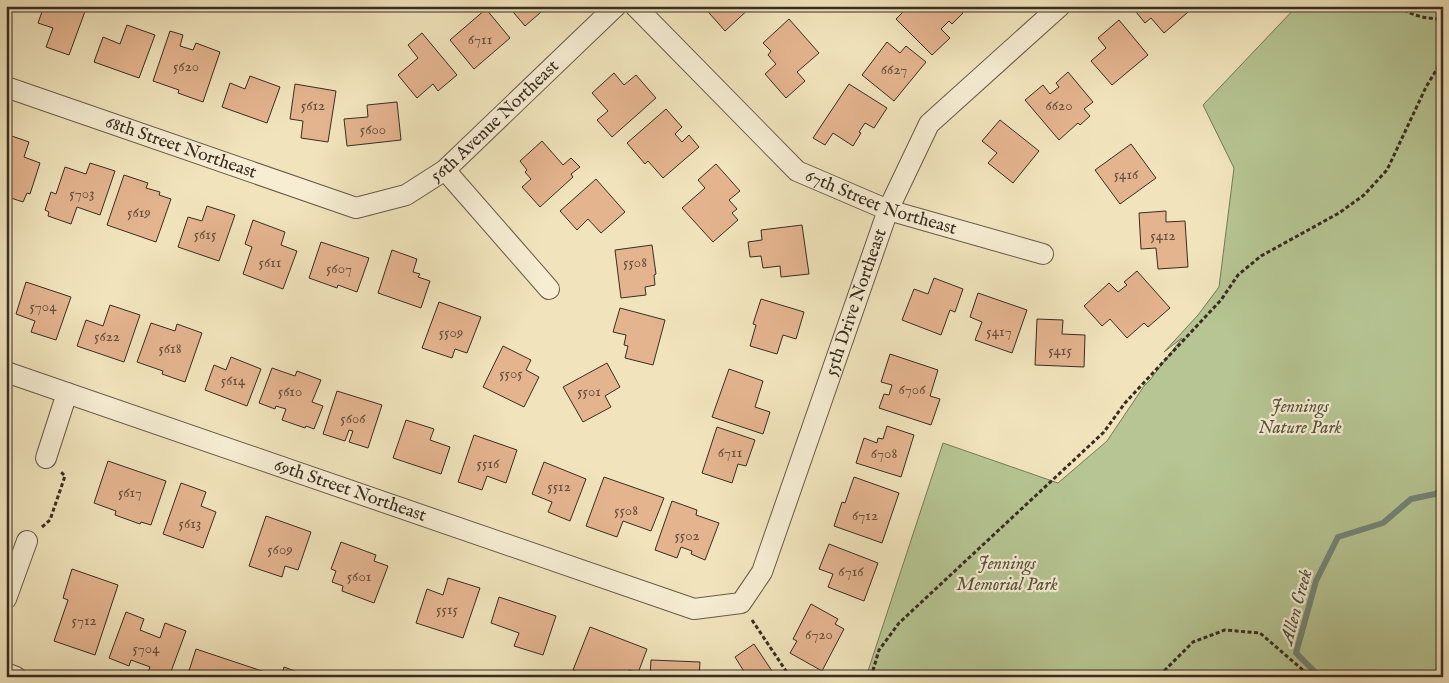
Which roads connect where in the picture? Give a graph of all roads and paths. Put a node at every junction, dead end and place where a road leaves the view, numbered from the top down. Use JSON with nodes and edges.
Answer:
{"nodes":[{"id":1,"x":616,"y":6,"type":"edge"},
{"id":2,"x":635,"y":6,"type":"edge"},
{"id":3,"x":1060,"y":6,"type":"edge"},
{"id":4,"x":1399,"y":6,"type":"edge"},
{"id":5,"x":1443,"y":19,"type":"edge"},
{"id":6,"x":1443,"y":59,"type":"edge"},
{"id":7,"x":6,"y":87,"type":"edge"},
{"id":8,"x":445,"y":170,"type":"junction"},
{"id":9,"x":356,"y":208,"type":"joint"},
{"id":10,"x":888,"y":210,"type":"junction"},
{"id":11,"x":1043,"y":254,"type":"dead end"},
{"id":12,"x":549,"y":290,"type":"dead end"},
{"id":13,"x":6,"y":372,"type":"edge"},
{"id":14,"x":67,"y":393,"type":"junction"},
{"id":15,"x":46,"y":458,"type":"joint"},
{"id":16,"x":26,"y":541,"type":"joint"},
{"id":17,"x":6,"y":600,"type":"edge"},
{"id":18,"x":741,"y":603,"type":"junction"},
{"id":19,"x":6,"y":673,"type":"edge"},
{"id":20,"x":16,"y":677,"type":"edge"},
{"id":21,"x":790,"y":677,"type":"edge"},
{"id":22,"x":871,"y":677,"type":"edge"},
{"id":23,"x":1162,"y":677,"type":"edge"},
{"id":24,"x":1311,"y":677,"type":"edge"}],
"edges":[{"from":1,"to":8,"type":"street","name":"56th Avenue Northeast"},
{"from":2,"to":10,"type":"street","name":"67th Street Northeast"},
{"from":3,"to":10,"type":"street","name":"55th Drive Northeast"},
{"from":4,"to":5,"type":"path"},
{"from":6,"to":22,"type":"path"},
{"from":7,"to":9,"type":"street","name":"68th Street Northeast"},
{"from":8,"to":9,"type":"street","name":"56th Avenue Northeast"},
{"from":8,"to":12,"type":"street"},
{"from":10,"to":11,"type":"street","name":"67th Street Northeast"},
{"from":10,"to":18,"type":"street","name":"55th Drive Northeast"},
{"from":13,"to":14,"type":"street","name":"69th Street Northeast"},
{"from":14,"to":15,"type":"street"},
{"from":14,"to":18,"type":"street","name":"69th Street Northeast"},
{"from":15,"to":16,"type":"path"},
{"from":16,"to":17,"type":"street"},
{"from":18,"to":21,"type":"path"},
{"from":19,"to":20,"type":"street"},
{"from":23,"to":24,"type":"path"}]}
